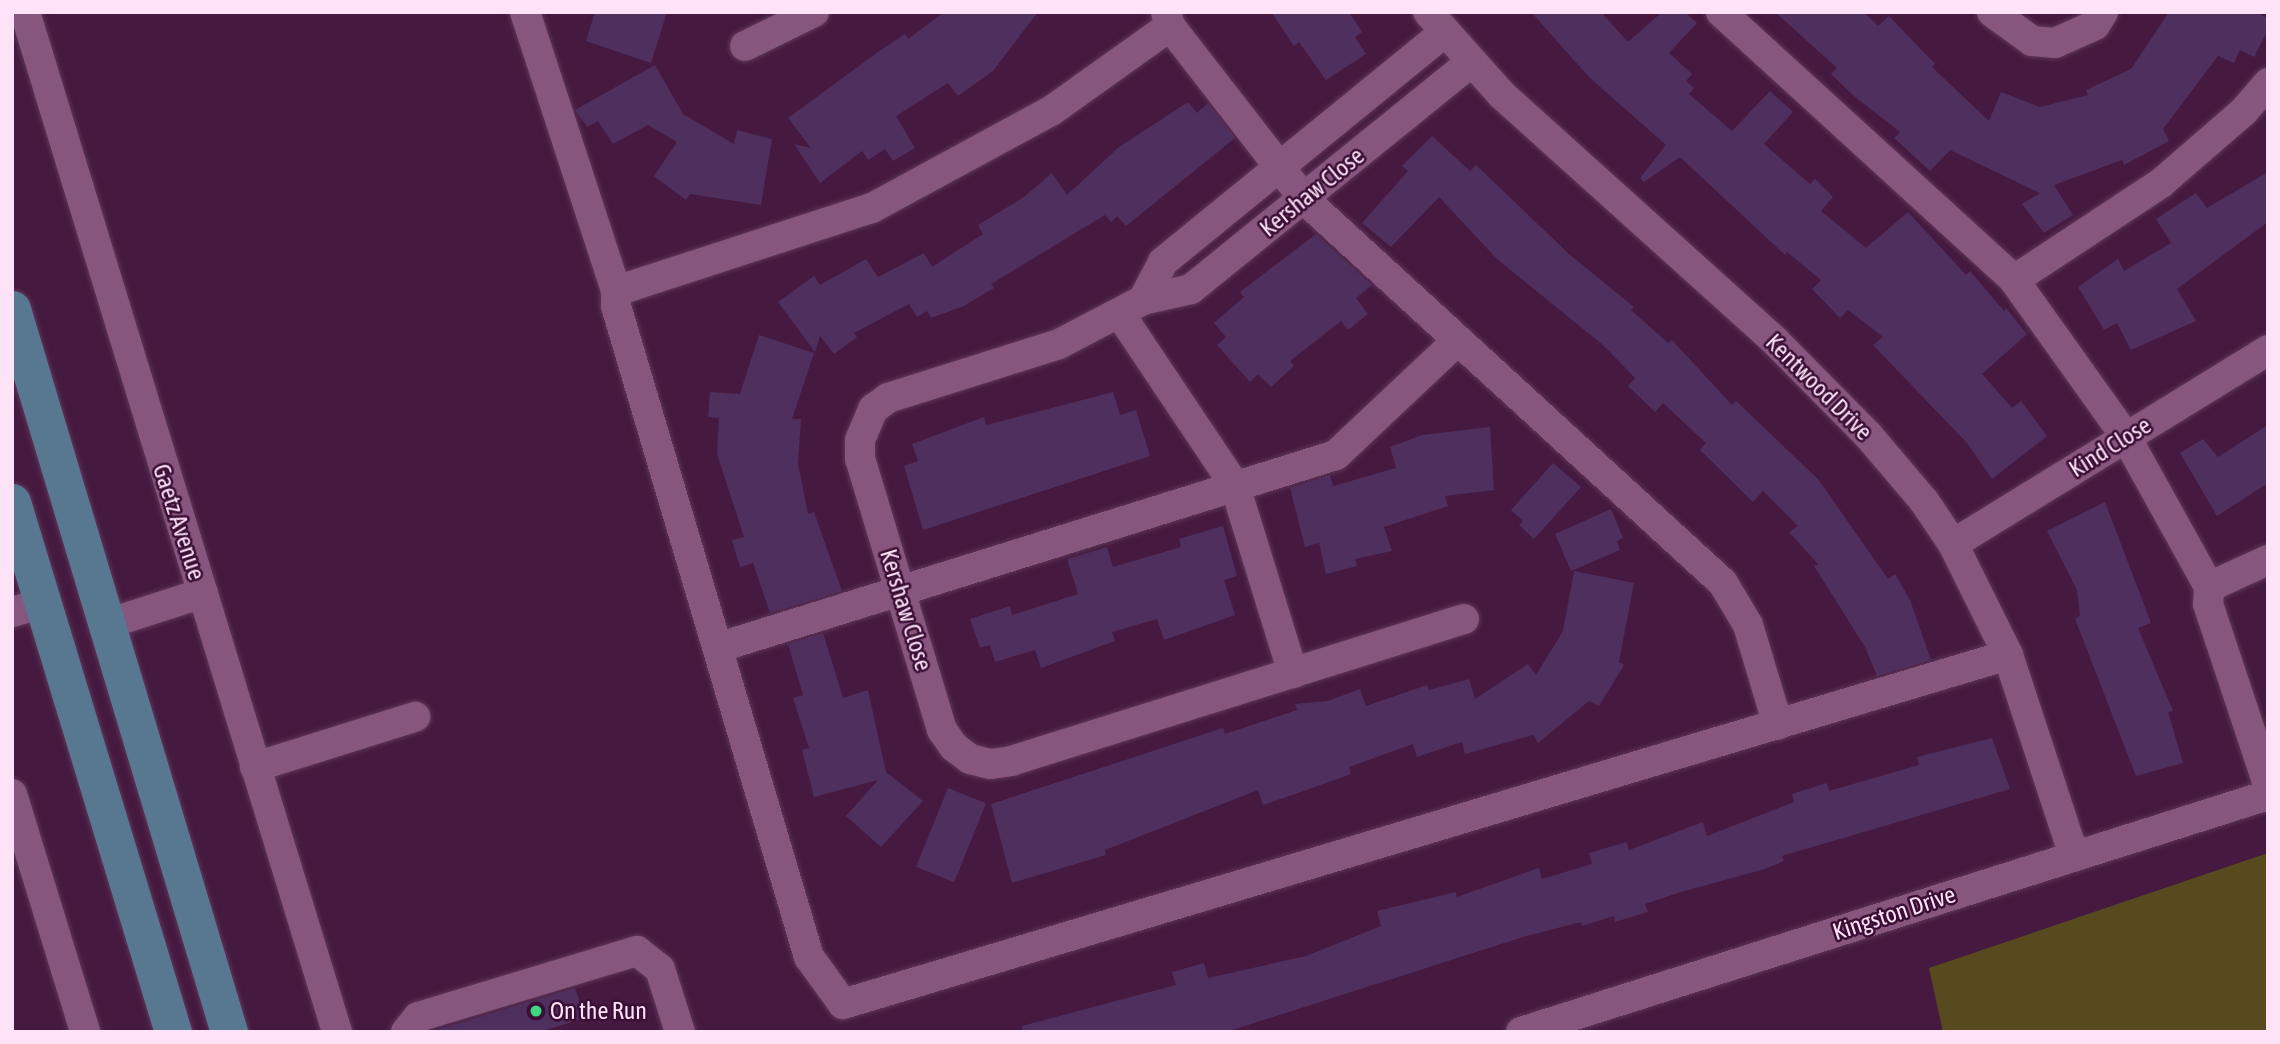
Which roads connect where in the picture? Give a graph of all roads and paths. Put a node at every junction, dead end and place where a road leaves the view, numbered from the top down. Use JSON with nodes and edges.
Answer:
{"nodes":[{"id":1,"x":25,"y":12,"type":"edge"},
{"id":2,"x":525,"y":12,"type":"edge"},
{"id":3,"x":814,"y":12,"type":"edge"},
{"id":4,"x":1721,"y":12,"type":"edge"},
{"id":5,"x":1992,"y":12,"type":"edge"},
{"id":6,"x":2104,"y":12,"type":"edge"},
{"id":7,"x":1168,"y":19,"type":"edge"},
{"id":8,"x":1436,"y":23,"type":"edge"},
{"id":9,"x":745,"y":46,"type":"dead end"},
{"id":10,"x":1471,"y":62,"type":"junction"},
{"id":11,"x":2268,"y":83,"type":"edge"},
{"id":12,"x":1278,"y":167,"type":"junction"},
{"id":13,"x":1304,"y":199,"type":"junction"},
{"id":14,"x":2014,"y":280,"type":"junction"},
{"id":15,"x":616,"y":291,"type":"junction"},
{"id":16,"x":1131,"y":307,"type":"junction"},
{"id":17,"x":12,"y":309,"type":"edge"},
{"id":18,"x":1457,"y":341,"type":"junction"},
{"id":19,"x":2268,"y":350,"type":"edge"},
{"id":20,"x":2126,"y":437,"type":"junction"},
{"id":21,"x":1235,"y":486,"type":"junction"},
{"id":22,"x":12,"y":502,"type":"edge"},
{"id":23,"x":1953,"y":544,"type":"junction"},
{"id":24,"x":2268,"y":560,"type":"edge"},
{"id":25,"x":2208,"y":587,"type":"junction"},
{"id":26,"x":203,"y":593,"type":"junction"},
{"id":27,"x":901,"y":593,"type":"junction"},
{"id":28,"x":28,"y":607,"type":"edge"},
{"id":29,"x":1464,"y":619,"type":"dead end"},
{"id":30,"x":107,"y":624,"type":"junction"},
{"id":31,"x":720,"y":648,"type":"junction"},
{"id":32,"x":2008,"y":655,"type":"junction"},
{"id":33,"x":1293,"y":673,"type":"junction"},
{"id":34,"x":415,"y":717,"type":"dead end"},
{"id":35,"x":1778,"y":725,"type":"junction"},
{"id":36,"x":255,"y":767,"type":"junction"},
{"id":37,"x":2268,"y":784,"type":"edge"},
{"id":38,"x":12,"y":794,"type":"edge"},
{"id":39,"x":2268,"y":795,"type":"edge"},
{"id":40,"x":2074,"y":856,"type":"junction"},
{"id":41,"x":85,"y":1032,"type":"edge"},
{"id":42,"x":173,"y":1032,"type":"edge"},
{"id":43,"x":229,"y":1032,"type":"edge"},
{"id":44,"x":337,"y":1032,"type":"edge"},
{"id":45,"x":406,"y":1032,"type":"edge"},
{"id":46,"x":680,"y":1032,"type":"edge"},
{"id":47,"x":1521,"y":1032,"type":"edge"}],
"edges":[{"from":1,"to":26,"type":"street","name":"Gaetz Avenue"},
{"from":2,"to":15,"type":"street"},
{"from":3,"to":9,"type":"street"},
{"from":4,"to":14,"type":"street"},
{"from":5,"to":6,"type":"street"},
{"from":7,"to":12,"type":"street"},
{"from":7,"to":15,"type":"street"},
{"from":8,"to":10,"type":"street","name":"Kentwood Drive"},
{"from":8,"to":12,"type":"street","name":"Kershaw Close"},
{"from":10,"to":13,"type":"street","name":"Kershaw Close"},
{"from":10,"to":23,"type":"street","name":"Kentwood Drive"},
{"from":11,"to":14,"type":"street"},
{"from":12,"to":13,"type":"street"},
{"from":12,"to":16,"type":"street","name":"Kershaw Close"},
{"from":13,"to":16,"type":"street","name":"Kershaw Close"},
{"from":13,"to":18,"type":"street"},
{"from":14,"to":20,"type":"street"},
{"from":15,"to":31,"type":"street"},
{"from":16,"to":21,"type":"street"},
{"from":16,"to":27,"type":"street","name":"Kershaw Close"},
{"from":17,"to":30,"type":"main road"},
{"from":18,"to":21,"type":"street"},
{"from":18,"to":35,"type":"street"},
{"from":19,"to":20,"type":"street","name":"Kind Close"},
{"from":20,"to":23,"type":"street","name":"Kind Close"},
{"from":20,"to":25,"type":"street"},
{"from":21,"to":27,"type":"street"},
{"from":21,"to":33,"type":"street"},
{"from":22,"to":28,"type":"main road"},
{"from":23,"to":32,"type":"street","name":"Kentwood Drive"},
{"from":24,"to":25,"type":"street"},
{"from":25,"to":37,"type":"street"},
{"from":26,"to":30,"type":"street"},
{"from":26,"to":36,"type":"street","name":"Gaetz Avenue"},
{"from":27,"to":31,"type":"street"},
{"from":27,"to":33,"type":"street","name":"Kershaw Close"},
{"from":28,"to":42,"type":"main road"},
{"from":29,"to":33,"type":"street","name":"Kershaw Close"},
{"from":30,"to":43,"type":"main road"},
{"from":31,"to":35,"type":"street"},
{"from":32,"to":35,"type":"street"},
{"from":32,"to":40,"type":"street","name":"Kentwood Drive"},
{"from":34,"to":36,"type":"street"},
{"from":36,"to":44,"type":"street","name":"Gaetz Avenue"},
{"from":38,"to":41,"type":"street"},
{"from":39,"to":40,"type":"street","name":"Kingston Drive"},
{"from":40,"to":47,"type":"street","name":"Kingston Drive"},
{"from":45,"to":46,"type":"street"}]}
